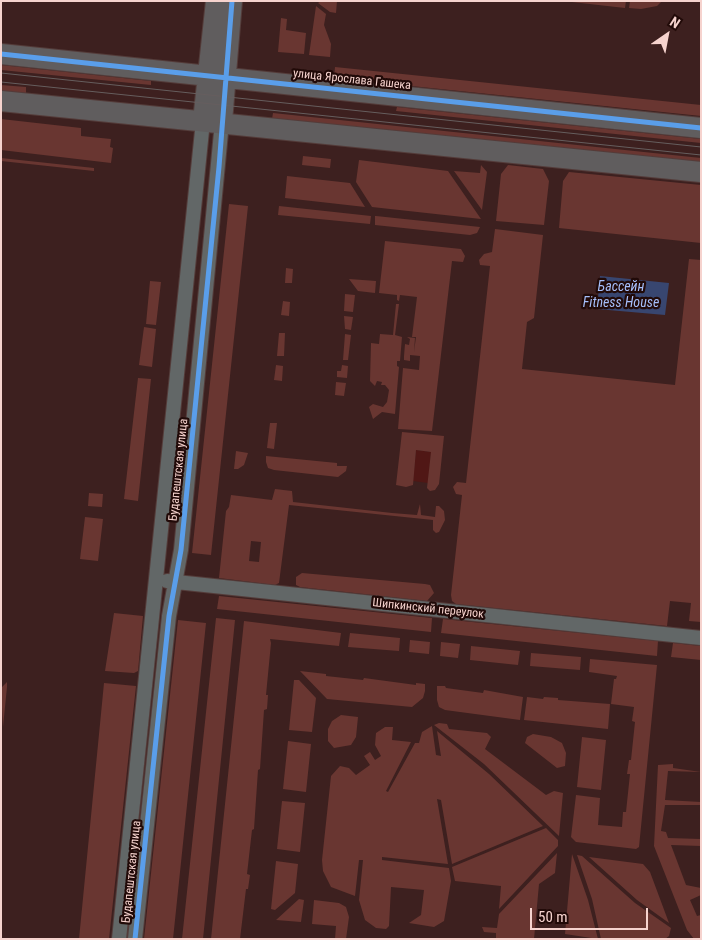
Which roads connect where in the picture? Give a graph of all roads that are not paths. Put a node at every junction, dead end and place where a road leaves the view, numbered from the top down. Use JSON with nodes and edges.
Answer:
{"nodes":[{"id":1,"x":216,"y":1,"type":"edge"},
{"id":2,"x":232,"y":1,"type":"edge"},
{"id":3,"x":1,"y":54,"type":"edge"},
{"id":4,"x":217,"y":76,"type":"junction"},
{"id":5,"x":1,"y":101,"type":"edge"},
{"id":6,"x":213,"y":122,"type":"junction"},
{"id":7,"x":701,"y":128,"type":"edge"},
{"id":8,"x":701,"y":172,"type":"edge"},
{"id":9,"x":156,"y":579,"type":"junction"},
{"id":10,"x":175,"y":582,"type":"junction"},
{"id":11,"x":701,"y":638,"type":"edge"},
{"id":12,"x":119,"y":939,"type":"edge"},
{"id":13,"x":135,"y":939,"type":"edge"}],
"edges":[{"from":1,"to":4,"type":"street","name":"Будапештская улица"},
{"from":2,"to":4,"type":"street","name":"Будапештская улица"},
{"from":3,"to":4,"type":"street","name":"улица Ярослава Гашека"},
{"from":4,"to":6,"type":"street","name":"Будапештская улица"},
{"from":4,"to":7,"type":"street","name":"улица Ярослава Гашека"},
{"from":5,"to":6,"type":"street"},
{"from":6,"to":8,"type":"street"},
{"from":6,"to":9,"type":"street","name":"Будапештская улица"},
{"from":6,"to":10,"type":"street","name":"Будапештская улица"},
{"from":9,"to":10,"type":"street","name":"Шипкинский переулок"},
{"from":9,"to":12,"type":"street","name":"Будапештская улица"},
{"from":10,"to":11,"type":"street","name":"Шипкинский переулок"},
{"from":10,"to":13,"type":"street","name":"Будапештская улица"}]}
